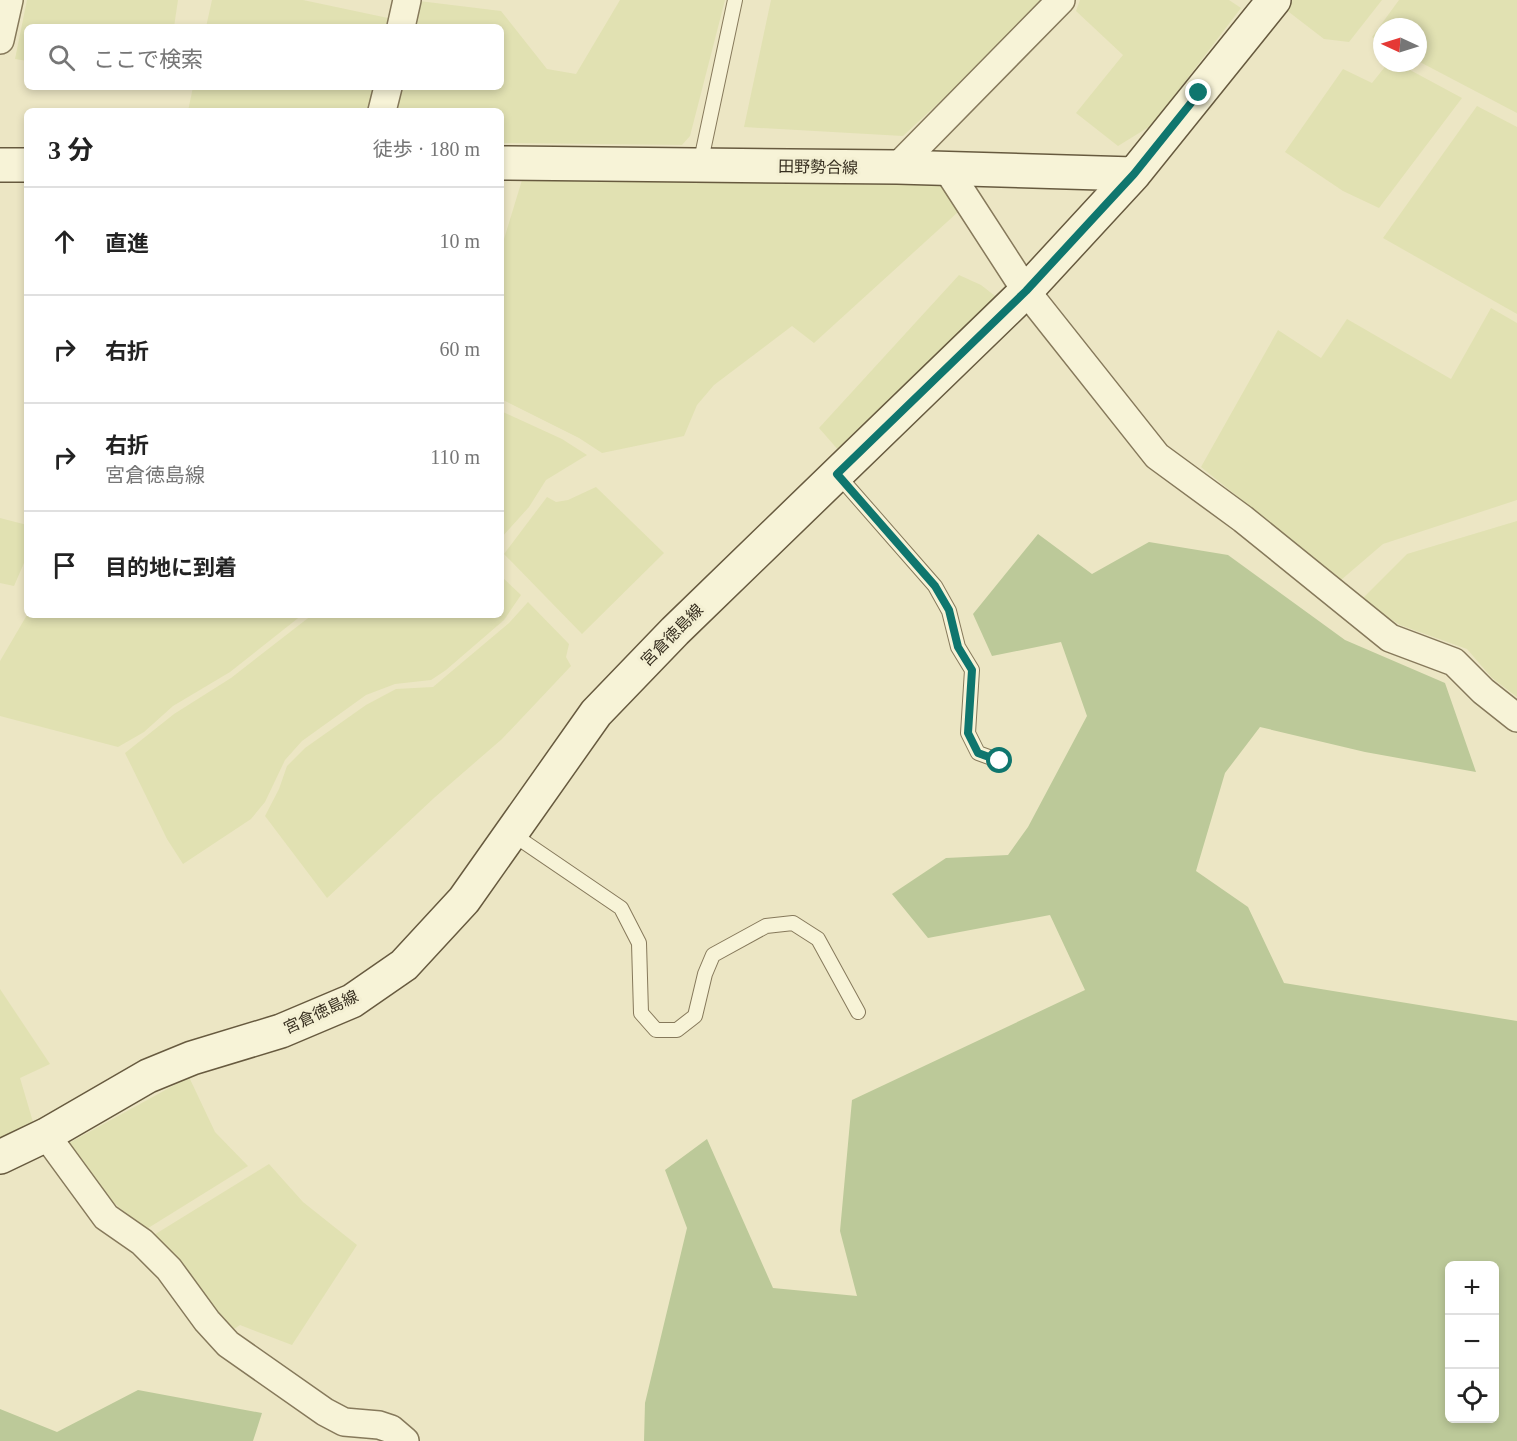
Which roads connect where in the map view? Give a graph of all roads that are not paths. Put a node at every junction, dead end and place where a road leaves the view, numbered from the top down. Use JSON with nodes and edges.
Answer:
{"nodes":[{"id":1,"x":9,"y":0,"type":"edge"},
{"id":2,"x":406,"y":0,"type":"edge"},
{"id":3,"x":735,"y":0,"type":"edge"},
{"id":4,"x":1061,"y":0,"type":"edge"},
{"id":5,"x":1274,"y":0,"type":"edge"},
{"id":6,"x":402,"y":24,"type":"edge"},
{"id":7,"x":0,"y":40,"type":"edge"},
{"id":8,"x":386,"y":90,"type":"edge"},
{"id":9,"x":383,"y":108,"type":"edge"},
{"id":10,"x":504,"y":163,"type":"edge"},
{"id":11,"x":0,"y":165,"type":"edge"},
{"id":12,"x":24,"y":165,"type":"edge"},
{"id":13,"x":700,"y":165,"type":"junction"},
{"id":14,"x":897,"y":167,"type":"junction"},
{"id":15,"x":947,"y":169,"type":"junction"},
{"id":16,"x":1134,"y":174,"type":"junction"},
{"id":17,"x":1026,"y":291,"type":"junction"},
{"id":18,"x":837,"y":474,"type":"junction"},
{"id":19,"x":1517,"y":718,"type":"edge"},
{"id":20,"x":1000,"y":761,"type":"dead end"},
{"id":21,"x":511,"y":833,"type":"junction"},
{"id":22,"x":858,"y":1012,"type":"dead end"},
{"id":23,"x":46,"y":1135,"type":"junction"},
{"id":24,"x":0,"y":1156,"type":"edge"},
{"id":25,"x":405,"y":1441,"type":"edge"}],
"edges":[{"from":1,"to":7,"type":"street"},
{"from":2,"to":6,"type":"street"},
{"from":3,"to":13,"type":"lane"},
{"from":4,"to":14,"type":"street"},
{"from":5,"to":16,"type":"main road","name":"宮倉徳島線"},
{"from":8,"to":9,"type":"street"},
{"from":10,"to":13,"type":"main road","name":"田野勢合線"},
{"from":11,"to":12,"type":"main road"},
{"from":13,"to":14,"type":"main road","name":"田野勢合線"},
{"from":14,"to":15,"type":"main road","name":"田野勢合線"},
{"from":15,"to":16,"type":"main road","name":"田野勢合線"},
{"from":15,"to":17,"type":"street"},
{"from":16,"to":17,"type":"main road","name":"宮倉徳島線"},
{"from":17,"to":18,"type":"main road","name":"宮倉徳島線"},
{"from":17,"to":19,"type":"street"},
{"from":18,"to":20,"type":"lane"},
{"from":18,"to":21,"type":"main road","name":"宮倉徳島線"},
{"from":21,"to":22,"type":"lane"},
{"from":21,"to":23,"type":"main road","name":"宮倉徳島線"},
{"from":23,"to":24,"type":"main road","name":"宮倉徳島線"},
{"from":23,"to":25,"type":"street"}]}
